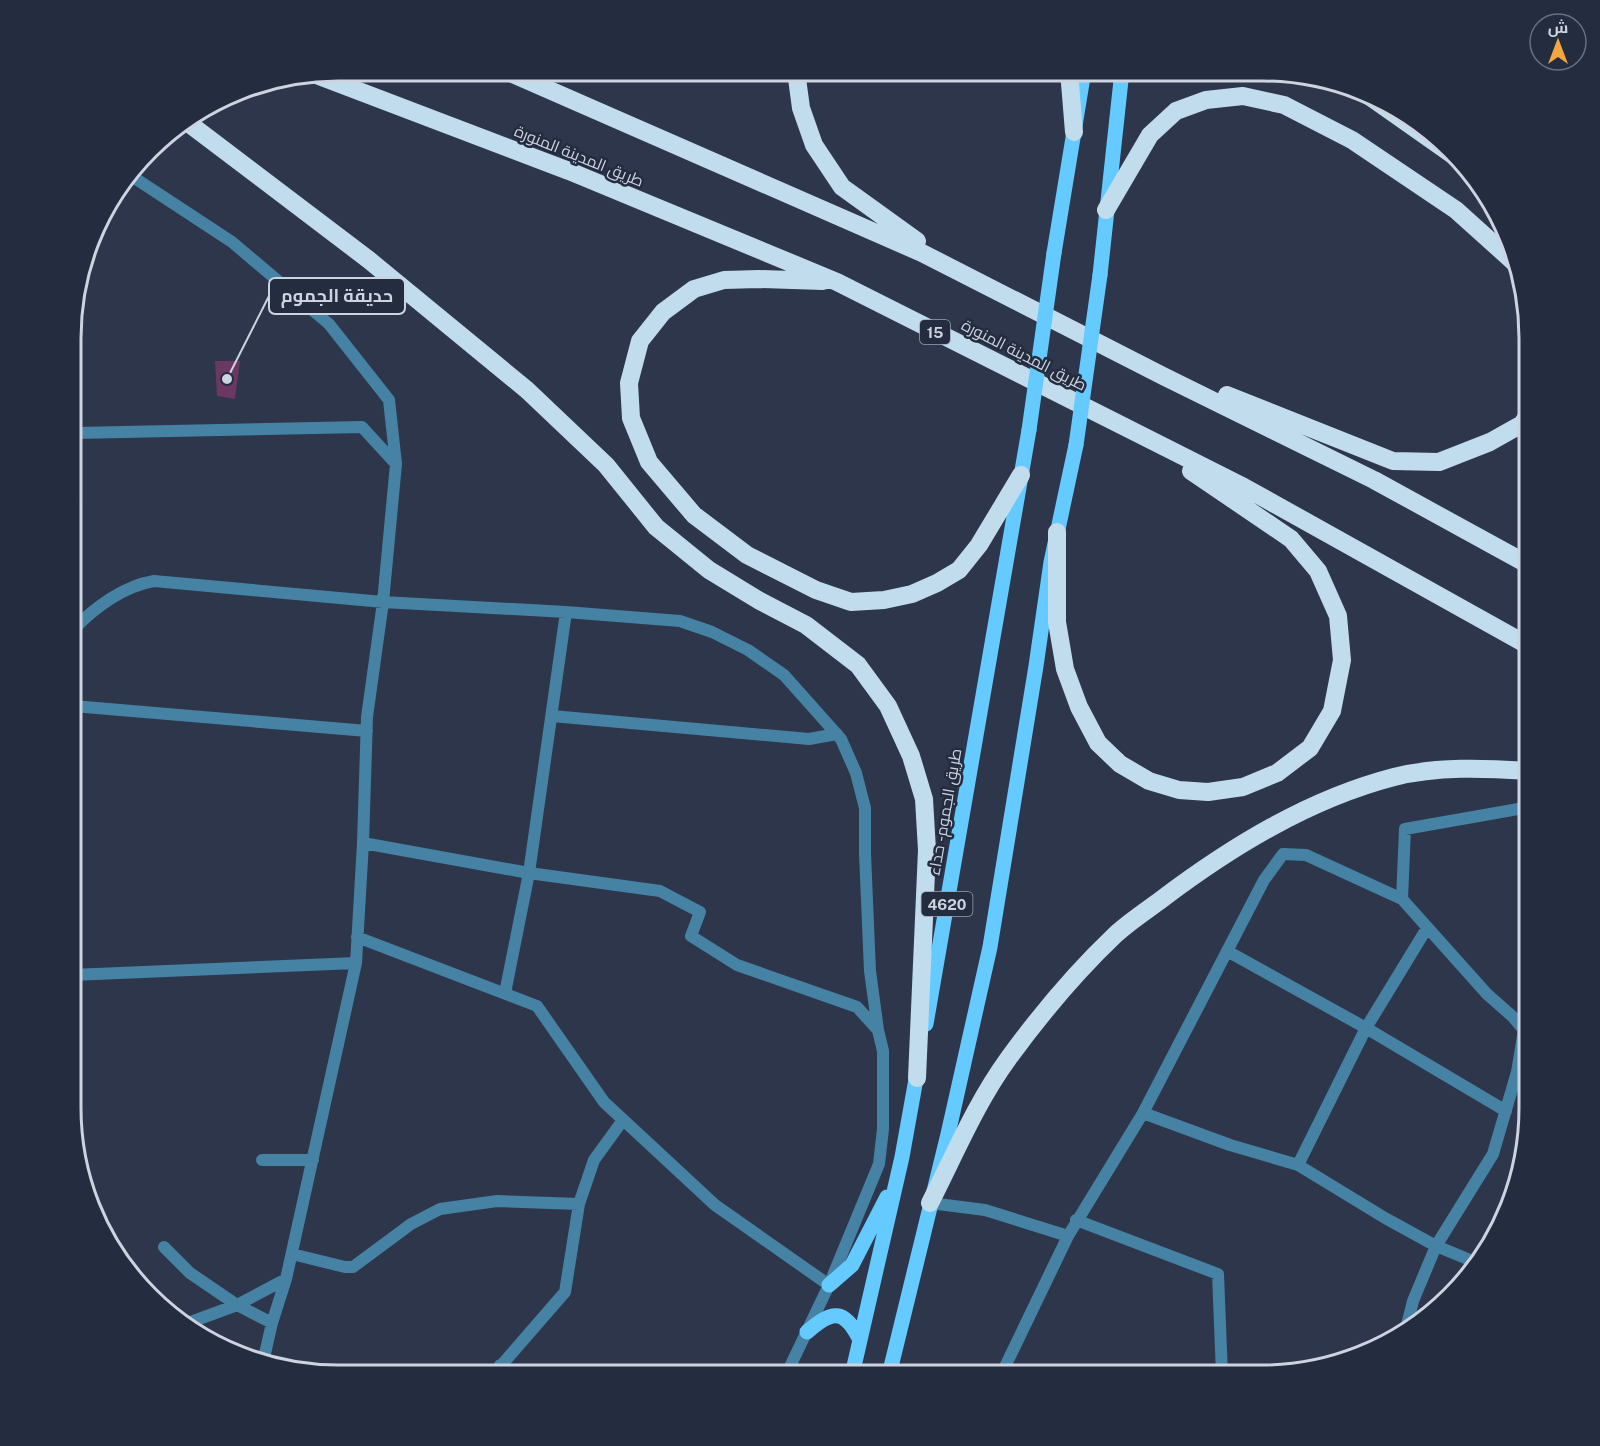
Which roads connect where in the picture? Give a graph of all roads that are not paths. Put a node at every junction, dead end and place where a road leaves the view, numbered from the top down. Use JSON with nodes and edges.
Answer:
{"nodes":[{"id":1,"x":333,"y":81,"type":"edge"},
{"id":2,"x":529,"y":81,"type":"edge"},
{"id":3,"x":797,"y":81,"type":"edge"},
{"id":4,"x":1070,"y":81,"type":"edge"},
{"id":5,"x":1082,"y":81,"type":"edge"},
{"id":6,"x":1121,"y":81,"type":"edge"},
{"id":7,"x":192,"y":126,"type":"edge"},
{"id":8,"x":1074,"y":132,"type":"junction"},
{"id":9,"x":136,"y":179,"type":"edge"},
{"id":10,"x":1106,"y":210,"type":"junction"},
{"id":11,"x":1504,"y":254,"type":"edge"},
{"id":12,"x":968,"y":276,"type":"junction"},
{"id":13,"x":837,"y":282,"type":"junction"},
{"id":14,"x":1118,"y":352,"type":"junction"},
{"id":15,"x":1519,"y":425,"type":"edge"},
{"id":16,"x":1135,"y":432,"type":"junction"},
{"id":17,"x":81,"y":433,"type":"edge"},
{"id":18,"x":396,"y":464,"type":"junction"},
{"id":19,"x":1022,"y":475,"type":"junction"},
{"id":20,"x":1057,"y":532,"type":"junction"},
{"id":21,"x":1519,"y":560,"type":"edge"},
{"id":22,"x":383,"y":602,"type":"junction"},
{"id":23,"x":567,"y":612,"type":"junction"},
{"id":24,"x":81,"y":623,"type":"edge"},
{"id":25,"x":1519,"y":640,"type":"edge"},
{"id":26,"x":81,"y":707,"type":"edge"},
{"id":27,"x":552,"y":716,"type":"junction"},
{"id":28,"x":367,"y":731,"type":"junction"},
{"id":29,"x":837,"y":734,"type":"junction"},
{"id":30,"x":1519,"y":771,"type":"edge"},
{"id":31,"x":1519,"y":809,"type":"edge"},
{"id":32,"x":363,"y":843,"type":"junction"},
{"id":33,"x":529,"y":873,"type":"junction"},
{"id":34,"x":1402,"y":899,"type":"junction"},
{"id":35,"x":1427,"y":928,"type":"junction"},
{"id":36,"x":357,"y":937,"type":"junction"},
{"id":37,"x":1227,"y":951,"type":"junction"},
{"id":38,"x":356,"y":963,"type":"junction"},
{"id":39,"x":81,"y":975,"type":"edge"},
{"id":40,"x":505,"y":993,"type":"junction"},
{"id":41,"x":1519,"y":1020,"type":"edge"},
{"id":42,"x":1366,"y":1028,"type":"junction"},
{"id":43,"x":878,"y":1030,"type":"junction"},
{"id":44,"x":917,"y":1078,"type":"junction"},
{"id":45,"x":1519,"y":1083,"type":"edge"},
{"id":46,"x":1506,"y":1111,"type":"junction"},
{"id":47,"x":1143,"y":1113,"type":"junction"},
{"id":48,"x":623,"y":1120,"type":"junction"},
{"id":49,"x":262,"y":1160,"type":"dead end"},
{"id":50,"x":313,"y":1160,"type":"junction"},
{"id":51,"x":1298,"y":1165,"type":"junction"},
{"id":52,"x":899,"y":1173,"type":"junction"},
{"id":53,"x":930,"y":1203,"type":"junction"},
{"id":54,"x":579,"y":1204,"type":"junction"},
{"id":55,"x":1076,"y":1220,"type":"junction"},
{"id":56,"x":1068,"y":1236,"type":"junction"},
{"id":57,"x":1437,"y":1246,"type":"junction"},
{"id":58,"x":164,"y":1247,"type":"dead end"},
{"id":59,"x":292,"y":1254,"type":"junction"},
{"id":60,"x":1470,"y":1260,"type":"edge"},
{"id":61,"x":286,"y":1279,"type":"junction"},
{"id":62,"x":829,"y":1285,"type":"junction"},
{"id":63,"x":237,"y":1305,"type":"junction"},
{"id":64,"x":1408,"y":1320,"type":"edge"},
{"id":65,"x":194,"y":1321,"type":"edge"},
{"id":66,"x":272,"y":1323,"type":"junction"},
{"id":67,"x":807,"y":1332,"type":"junction"},
{"id":68,"x":860,"y":1340,"type":"junction"},
{"id":69,"x":265,"y":1354,"type":"edge"},
{"id":70,"x":500,"y":1365,"type":"edge"},
{"id":71,"x":791,"y":1365,"type":"edge"},
{"id":72,"x":854,"y":1365,"type":"edge"},
{"id":73,"x":891,"y":1365,"type":"edge"},
{"id":74,"x":1006,"y":1365,"type":"edge"},
{"id":75,"x":1222,"y":1365,"type":"edge"}],
"edges":[{"from":1,"to":13,"type":"highway","name":"طريق المدينة المنورة","number":"15"},
{"from":2,"to":12,"type":"highway"},
{"from":3,"to":12,"type":"highway"},
{"from":4,"to":8,"type":"highway"},
{"from":5,"to":8,"type":"main road","name":"طريق الجموم - حداء"},
{"from":6,"to":10,"type":"main road"},
{"from":7,"to":44,"type":"highway"},
{"from":8,"to":19,"type":"main road","name":"طريق الجموم - حداء","number":"4620","bridge":true},
{"from":9,"to":18,"type":"street"},
{"from":10,"to":11,"type":"highway"},
{"from":10,"to":20,"type":"main road","number":"4620","bridge":true},
{"from":12,"to":14,"type":"highway"},
{"from":13,"to":16,"type":"highway","name":"طريق المدينة المنورة","number":"15"},
{"from":13,"to":19,"type":"highway"},
{"from":14,"to":15,"type":"highway"},
{"from":14,"to":21,"type":"highway"},
{"from":16,"to":20,"type":"highway"},
{"from":16,"to":25,"type":"highway","name":"طريق المدينة المنورة","number":"15"},
{"from":17,"to":18,"type":"street"},
{"from":18,"to":22,"type":"street"},
{"from":19,"to":44,"type":"main road","name":"طريق الجموم - حداء","number":"4620"},
{"from":20,"to":53,"type":"main road","number":"4620"},
{"from":22,"to":23,"type":"street"},
{"from":22,"to":24,"type":"street"},
{"from":22,"to":28,"type":"street"},
{"from":23,"to":27,"type":"street"},
{"from":23,"to":29,"type":"street"},
{"from":26,"to":28,"type":"street"},
{"from":27,"to":29,"type":"street"},
{"from":27,"to":33,"type":"street"},
{"from":28,"to":32,"type":"street"},
{"from":29,"to":43,"type":"street"},
{"from":30,"to":53,"type":"highway"},
{"from":31,"to":34,"type":"street"},
{"from":32,"to":33,"type":"street"},
{"from":32,"to":36,"type":"street"},
{"from":33,"to":40,"type":"street"},
{"from":33,"to":43,"type":"street"},
{"from":34,"to":35,"type":"street"},
{"from":34,"to":37,"type":"street"},
{"from":35,"to":41,"type":"street"},
{"from":35,"to":42,"type":"street"},
{"from":36,"to":38,"type":"street"},
{"from":36,"to":40,"type":"street"},
{"from":37,"to":42,"type":"street"},
{"from":37,"to":47,"type":"street"},
{"from":38,"to":39,"type":"street"},
{"from":38,"to":50,"type":"street"},
{"from":40,"to":48,"type":"street"},
{"from":42,"to":46,"type":"street"},
{"from":42,"to":51,"type":"street"},
{"from":43,"to":62,"type":"street"},
{"from":44,"to":52,"type":"main road","name":"طريق الجموم - حداء","number":"4620"},
{"from":45,"to":46,"type":"street"},
{"from":46,"to":57,"type":"street"},
{"from":47,"to":51,"type":"street"},
{"from":47,"to":55,"type":"street"},
{"from":48,"to":54,"type":"street"},
{"from":48,"to":62,"type":"street"},
{"from":49,"to":50,"type":"street"},
{"from":50,"to":59,"type":"street"},
{"from":51,"to":57,"type":"street"},
{"from":52,"to":62,"type":"main road"},
{"from":52,"to":68,"type":"main road","name":"طريق الجموم - حداء","number":"4620"},
{"from":53,"to":56,"type":"street"},
{"from":53,"to":73,"type":"main road","number":"4620"},
{"from":54,"to":59,"type":"street"},
{"from":54,"to":70,"type":"street"},
{"from":55,"to":56,"type":"street"},
{"from":55,"to":75,"type":"street"},
{"from":56,"to":74,"type":"street"},
{"from":57,"to":60,"type":"street"},
{"from":57,"to":64,"type":"street"},
{"from":58,"to":63,"type":"street"},
{"from":59,"to":61,"type":"street"},
{"from":61,"to":63,"type":"street"},
{"from":61,"to":66,"type":"street"},
{"from":62,"to":67,"type":"street"},
{"from":63,"to":65,"type":"street"},
{"from":63,"to":66,"type":"street"},
{"from":66,"to":69,"type":"street"},
{"from":67,"to":68,"type":"main road"},
{"from":67,"to":71,"type":"street"},
{"from":68,"to":72,"type":"main road","name":"طريق الجموم - حداء","number":"4620"}]}
